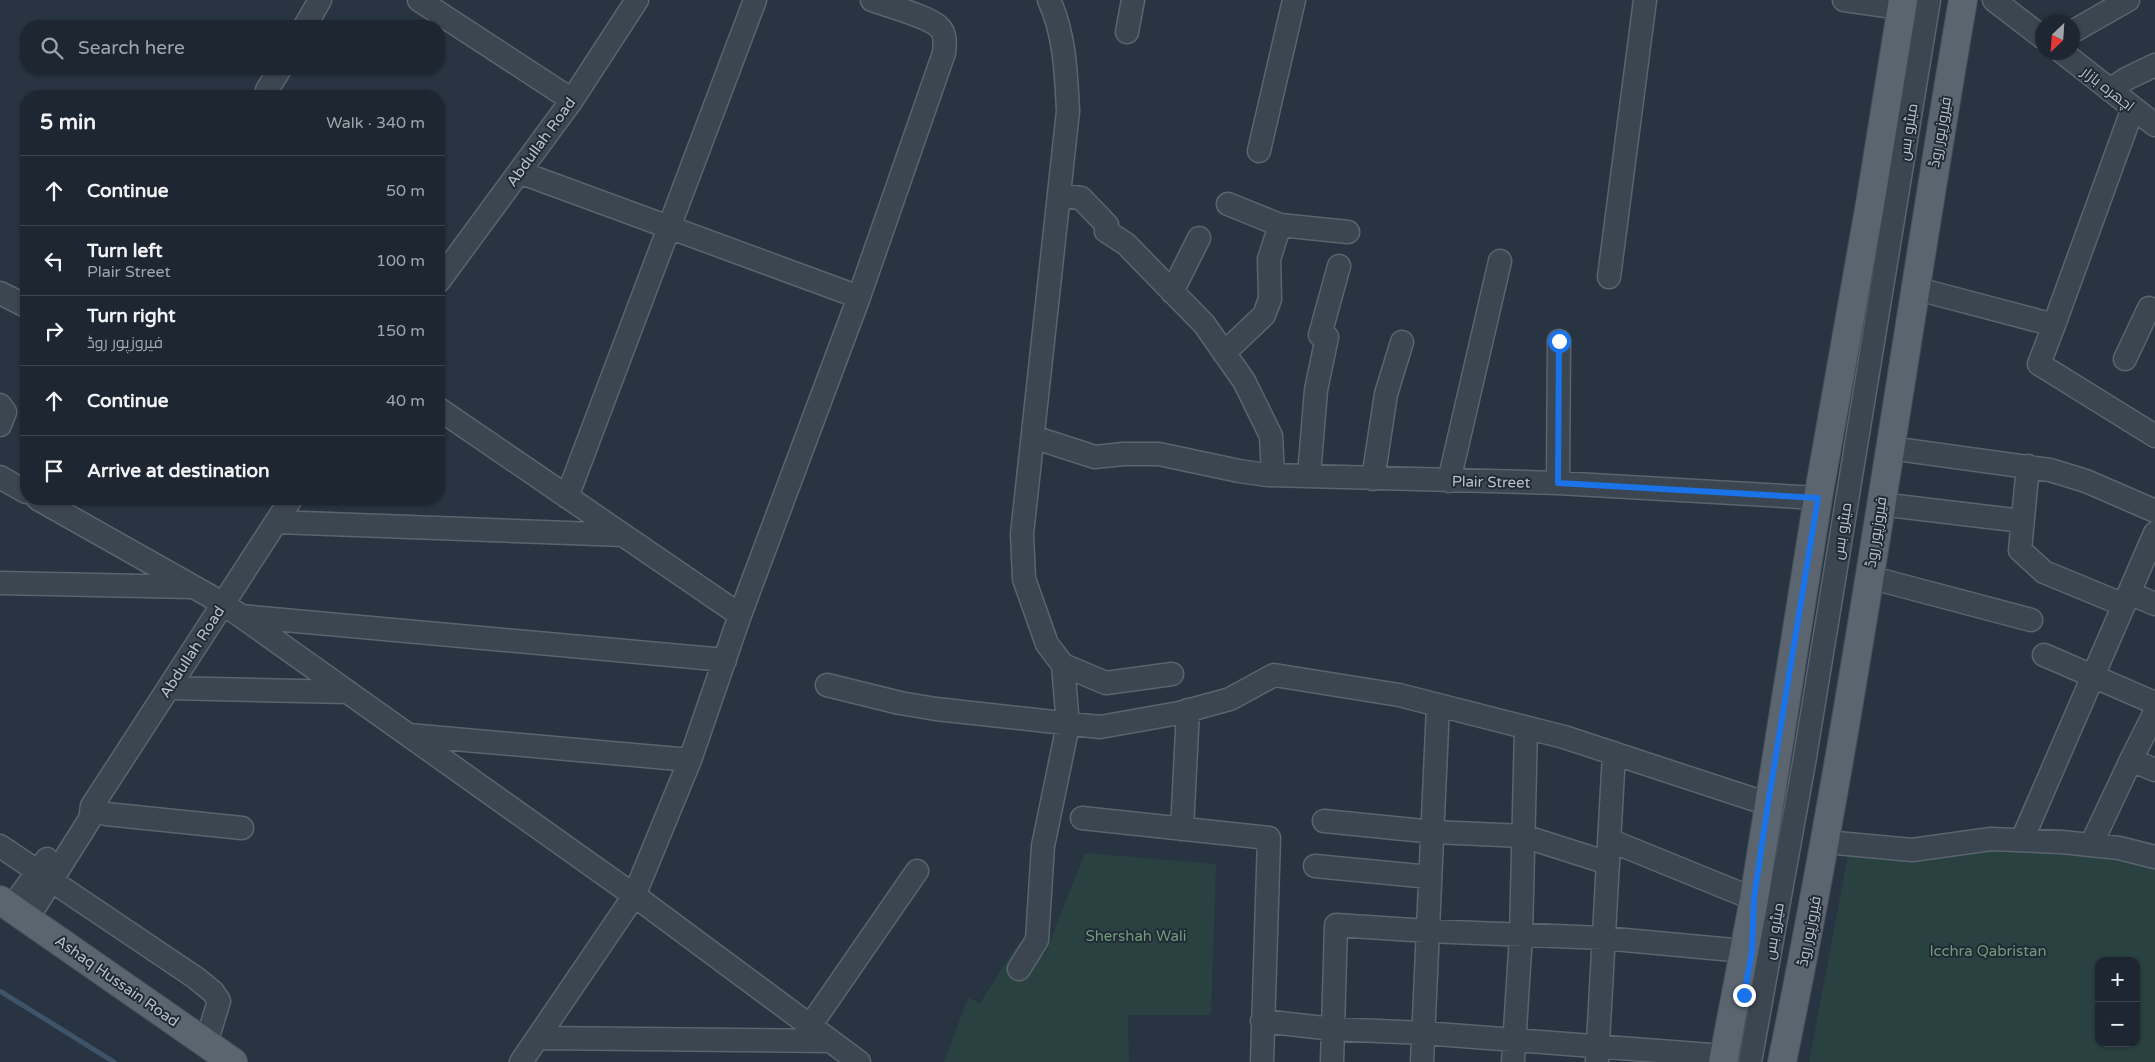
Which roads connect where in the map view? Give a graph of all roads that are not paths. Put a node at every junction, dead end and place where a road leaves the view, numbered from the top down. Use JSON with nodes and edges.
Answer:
{"nodes":[{"id":1,"x":320,"y":0,"type":"edge"},
{"id":2,"x":419,"y":0,"type":"edge"},
{"id":3,"x":637,"y":0,"type":"edge"},
{"id":4,"x":755,"y":0,"type":"edge"},
{"id":5,"x":872,"y":0,"type":"edge"},
{"id":6,"x":1049,"y":0,"type":"edge"},
{"id":7,"x":1133,"y":0,"type":"edge"},
{"id":8,"x":1294,"y":0,"type":"edge"},
{"id":9,"x":1645,"y":0,"type":"edge"},
{"id":10,"x":1844,"y":0,"type":"edge"},
{"id":11,"x":1929,"y":0,"type":"edge"},
{"id":12,"x":1963,"y":0,"type":"edge"},
{"id":13,"x":1994,"y":0,"type":"edge"},
{"id":14,"x":2128,"y":0,"type":"edge"},
{"id":15,"x":1902,"y":4,"type":"edge"},
{"id":16,"x":308,"y":20,"type":"edge"},
{"id":17,"x":2080,"y":27,"type":"edge"},
{"id":18,"x":1127,"y":32,"type":"dead end"},
{"id":19,"x":2035,"y":32,"type":"edge"},
{"id":20,"x":2072,"y":60,"type":"edge"},
{"id":21,"x":2155,"y":65,"type":"edge"},
{"id":22,"x":276,"y":75,"type":"edge"},
{"id":23,"x":267,"y":90,"type":"dead end"},
{"id":24,"x":2110,"y":90,"type":"junction"},
{"id":25,"x":572,"y":100,"type":"junction"},
{"id":26,"x":2133,"y":108,"type":"junction"},
{"id":27,"x":2155,"y":126,"type":"edge"},
{"id":28,"x":1259,"y":151,"type":"dead end"},
{"id":29,"x":519,"y":172,"type":"junction"},
{"id":30,"x":1059,"y":195,"type":"junction"},
{"id":31,"x":1228,"y":204,"type":"dead end"},
{"id":32,"x":1280,"y":225,"type":"junction"},
{"id":33,"x":669,"y":228,"type":"junction"},
{"id":34,"x":1348,"y":232,"type":"dead end"},
{"id":35,"x":1199,"y":238,"type":"dead end"},
{"id":36,"x":1500,"y":261,"type":"dead end"},
{"id":37,"x":1339,"y":266,"type":"dead end"},
{"id":38,"x":445,"y":273,"type":"edge"},
{"id":39,"x":1609,"y":277,"type":"dead end"},
{"id":40,"x":1914,"y":288,"type":"junction"},
{"id":41,"x":1172,"y":292,"type":"junction"},
{"id":42,"x":0,"y":293,"type":"edge"},
{"id":43,"x":859,"y":297,"type":"junction"},
{"id":44,"x":20,"y":303,"type":"edge"},
{"id":45,"x":2155,"y":311,"type":"edge"},
{"id":46,"x":2054,"y":325,"type":"junction"},
{"id":47,"x":1559,"y":341,"type":"dead end"},
{"id":48,"x":1402,"y":342,"type":"dead end"},
{"id":49,"x":1224,"y":353,"type":"junction"},
{"id":50,"x":2125,"y":359,"type":"dead end"},
{"id":51,"x":0,"y":405,"type":"edge"},
{"id":52,"x":445,"y":413,"type":"edge"},
{"id":53,"x":0,"y":425,"type":"edge"},
{"id":54,"x":2154,"y":431,"type":"edge"},
{"id":55,"x":1033,"y":437,"type":"junction"},
{"id":56,"x":1890,"y":448,"type":"junction"},
{"id":57,"x":2028,"y":466,"type":"junction"},
{"id":58,"x":1273,"y":475,"type":"junction"},
{"id":59,"x":1309,"y":475,"type":"junction"},
{"id":60,"x":0,"y":477,"type":"edge"},
{"id":61,"x":1373,"y":479,"type":"junction"},
{"id":62,"x":1449,"y":481,"type":"junction"},
{"id":63,"x":1558,"y":483,"type":"junction"},
{"id":64,"x":20,"y":489,"type":"edge"},
{"id":65,"x":567,"y":497,"type":"junction"},
{"id":66,"x":1818,"y":498,"type":"junction"},
{"id":67,"x":1880,"y":504,"type":"junction"},
{"id":68,"x":49,"y":505,"type":"edge"},
{"id":69,"x":287,"y":505,"type":"edge"},
{"id":70,"x":2155,"y":511,"type":"edge"},
{"id":71,"x":2022,"y":521,"type":"junction"},
{"id":72,"x":276,"y":522,"type":"junction"},
{"id":73,"x":2155,"y":533,"type":"edge"},
{"id":74,"x":623,"y":535,"type":"junction"},
{"id":75,"x":1868,"y":577,"type":"junction"},
{"id":76,"x":0,"y":583,"type":"edge"},
{"id":77,"x":195,"y":588,"type":"junction"},
{"id":78,"x":2126,"y":599,"type":"junction"},
{"id":79,"x":2155,"y":604,"type":"edge"},
{"id":80,"x":232,"y":610,"type":"junction"},
{"id":81,"x":740,"y":616,"type":"junction"},
{"id":82,"x":2030,"y":620,"type":"dead end"},
{"id":83,"x":2044,"y":655,"type":"dead end"},
{"id":84,"x":726,"y":660,"type":"junction"},
{"id":85,"x":1063,"y":665,"type":"junction"},
{"id":86,"x":1172,"y":674,"type":"dead end"},
{"id":87,"x":2094,"y":676,"type":"junction"},
{"id":88,"x":827,"y":685,"type":"dead end"},
{"id":89,"x":169,"y":688,"type":"junction"},
{"id":90,"x":348,"y":692,"type":"junction"},
{"id":91,"x":2155,"y":703,"type":"edge"},
{"id":92,"x":1438,"y":706,"type":"junction"},
{"id":93,"x":1188,"y":710,"type":"junction"},
{"id":94,"x":2155,"y":712,"type":"edge"},
{"id":95,"x":1068,"y":725,"type":"junction"},
{"id":96,"x":1526,"y":728,"type":"junction"},
{"id":97,"x":408,"y":734,"type":"junction"},
{"id":98,"x":1614,"y":753,"type":"junction"},
{"id":99,"x":690,"y":760,"type":"junction"},
{"id":100,"x":2132,"y":760,"type":"junction"},
{"id":101,"x":2155,"y":770,"type":"edge"},
{"id":102,"x":1768,"y":804,"type":"junction"},
{"id":103,"x":92,"y":806,"type":"junction"},
{"id":104,"x":1082,"y":818,"type":"dead end"},
{"id":105,"x":1324,"y":821,"type":"dead end"},
{"id":106,"x":242,"y":828,"type":"dead end"},
{"id":107,"x":1182,"y":829,"type":"junction"},
{"id":108,"x":1434,"y":832,"type":"junction"},
{"id":109,"x":1523,"y":836,"type":"junction"},
{"id":110,"x":1609,"y":840,"type":"junction"},
{"id":111,"x":2022,"y":840,"type":"junction"},
{"id":112,"x":1826,"y":842,"type":"junction"},
{"id":113,"x":2091,"y":845,"type":"junction"},
{"id":114,"x":0,"y":846,"type":"edge"},
{"id":115,"x":2155,"y":858,"type":"edge"},
{"id":116,"x":1608,"y":863,"type":"junction"},
{"id":117,"x":1314,"y":866,"type":"dead end"},
{"id":118,"x":917,"y":871,"type":"dead end"},
{"id":119,"x":45,"y":875,"type":"junction"},
{"id":120,"x":1430,"y":877,"type":"junction"},
{"id":121,"x":634,"y":896,"type":"junction"},
{"id":122,"x":1754,"y":898,"type":"junction"},
{"id":123,"x":13,"y":909,"type":"edge"},
{"id":124,"x":1810,"y":929,"type":"junction"},
{"id":125,"x":1428,"y":932,"type":"junction"},
{"id":126,"x":1521,"y":935,"type":"junction"},
{"id":127,"x":1603,"y":938,"type":"junction"},
{"id":128,"x":1744,"y":950,"type":"junction"},
{"id":129,"x":1019,"y":969,"type":"dead end"},
{"id":130,"x":1262,"y":1021,"type":"junction"},
{"id":131,"x":810,"y":1026,"type":"junction"},
{"id":132,"x":1333,"y":1028,"type":"junction"},
{"id":133,"x":1423,"y":1033,"type":"junction"},
{"id":134,"x":538,"y":1038,"type":"junction"},
{"id":135,"x":831,"y":1042,"type":"junction"},
{"id":136,"x":206,"y":1043,"type":"junction"},
{"id":137,"x":1514,"y":1051,"type":"edge"},
{"id":138,"x":1597,"y":1054,"type":"edge"},
{"id":139,"x":1732,"y":1060,"type":"edge"},
{"id":140,"x":233,"y":1062,"type":"edge"},
{"id":141,"x":521,"y":1062,"type":"edge"},
{"id":142,"x":859,"y":1062,"type":"edge"},
{"id":143,"x":1262,"y":1062,"type":"edge"},
{"id":144,"x":1332,"y":1062,"type":"edge"},
{"id":145,"x":1422,"y":1062,"type":"edge"},
{"id":146,"x":1770,"y":1062,"type":"edge"},
{"id":147,"x":1782,"y":1062,"type":"edge"}],
"edges":[{"from":1,"to":16,"type":"street"},
{"from":2,"to":25,"type":"street"},
{"from":3,"to":25,"type":"street","name":"Abdullah Road"},
{"from":4,"to":33,"type":"street"},
{"from":5,"to":43,"type":"street"},
{"from":6,"to":30,"type":"street"},
{"from":7,"to":18,"type":"street"},
{"from":8,"to":28,"type":"street"},
{"from":9,"to":39,"type":"street"},
{"from":10,"to":15,"type":"street"},
{"from":11,"to":139,"type":"street","name":"میٹرو بس"},
{"from":12,"to":40,"type":"main road","name":"فیروزپور روڈ"},
{"from":13,"to":19,"type":"street"},
{"from":14,"to":17,"type":"street"},
{"from":15,"to":66,"type":"main road"},
{"from":20,"to":24,"type":"street","name":"اچھرہ بازار"},
{"from":21,"to":24,"type":"street"},
{"from":22,"to":23,"type":"street"},
{"from":24,"to":26,"type":"street","name":"اچھرہ بازار"},
{"from":25,"to":29,"type":"street","name":"Abdullah Road"},
{"from":26,"to":27,"type":"street","name":"اچھرہ بازار"},
{"from":26,"to":46,"type":"street"},
{"from":29,"to":33,"type":"street"},
{"from":29,"to":38,"type":"street","name":"Abdullah Road"},
{"from":30,"to":41,"type":"street"},
{"from":30,"to":55,"type":"street"},
{"from":31,"to":32,"type":"street"},
{"from":32,"to":34,"type":"street"},
{"from":32,"to":49,"type":"street"},
{"from":33,"to":43,"type":"street"},
{"from":33,"to":65,"type":"street"},
{"from":35,"to":41,"type":"street"},
{"from":36,"to":62,"type":"street"},
{"from":37,"to":59,"type":"street"},
{"from":40,"to":46,"type":"street"},
{"from":40,"to":56,"type":"main road","name":"فیروزپور روڈ"},
{"from":41,"to":49,"type":"street"},
{"from":42,"to":44,"type":"street"},
{"from":43,"to":81,"type":"street"},
{"from":45,"to":50,"type":"street"},
{"from":46,"to":54,"type":"street"},
{"from":47,"to":63,"type":"street"},
{"from":48,"to":61,"type":"street"},
{"from":49,"to":58,"type":"street"},
{"from":51,"to":53,"type":"street"},
{"from":52,"to":65,"type":"street"},
{"from":55,"to":58,"type":"street","name":"Plair Street"},
{"from":55,"to":85,"type":"street"},
{"from":56,"to":57,"type":"street"},
{"from":56,"to":67,"type":"main road","name":"فیروزپور روڈ"},
{"from":57,"to":70,"type":"street"},
{"from":57,"to":71,"type":"street"},
{"from":58,"to":59,"type":"street","name":"Plair Street"},
{"from":59,"to":61,"type":"street","name":"Plair Street"},
{"from":60,"to":64,"type":"street"},
{"from":61,"to":62,"type":"street","name":"Plair Street"},
{"from":62,"to":63,"type":"street","name":"Plair Street"},
{"from":63,"to":66,"type":"street","name":"Plair Street"},
{"from":65,"to":74,"type":"street"},
{"from":66,"to":102,"type":"main road"},
{"from":67,"to":71,"type":"street"},
{"from":67,"to":75,"type":"main road","name":"فیروزپور روڈ"},
{"from":68,"to":77,"type":"street"},
{"from":69,"to":72,"type":"street","name":"Abdullah Road"},
{"from":71,"to":78,"type":"street"},
{"from":72,"to":74,"type":"street"},
{"from":72,"to":80,"type":"street","name":"Abdullah Road"},
{"from":73,"to":78,"type":"street"},
{"from":74,"to":81,"type":"street"},
{"from":75,"to":82,"type":"street"},
{"from":75,"to":112,"type":"main road","name":"فیروزپور روڈ"},
{"from":76,"to":77,"type":"street"},
{"from":77,"to":80,"type":"street"},
{"from":78,"to":79,"type":"street"},
{"from":78,"to":87,"type":"street"},
{"from":80,"to":84,"type":"street"},
{"from":80,"to":89,"type":"street","name":"Abdullah Road"},
{"from":80,"to":90,"type":"street"},
{"from":81,"to":84,"type":"street"},
{"from":83,"to":87,"type":"street"},
{"from":84,"to":99,"type":"street"},
{"from":85,"to":86,"type":"street"},
{"from":85,"to":95,"type":"street"},
{"from":87,"to":91,"type":"street"},
{"from":87,"to":111,"type":"street"},
{"from":88,"to":95,"type":"street"},
{"from":89,"to":90,"type":"street"},
{"from":89,"to":103,"type":"street","name":"Abdullah Road"},
{"from":90,"to":97,"type":"street"},
{"from":92,"to":93,"type":"street"},
{"from":92,"to":96,"type":"street"},
{"from":92,"to":108,"type":"street"},
{"from":93,"to":95,"type":"street"},
{"from":93,"to":107,"type":"street"},
{"from":94,"to":100,"type":"street"},
{"from":95,"to":129,"type":"street"},
{"from":96,"to":98,"type":"street"},
{"from":96,"to":109,"type":"street"},
{"from":97,"to":99,"type":"street"},
{"from":97,"to":121,"type":"street"},
{"from":98,"to":102,"type":"street"},
{"from":98,"to":110,"type":"street"},
{"from":99,"to":121,"type":"street"},
{"from":100,"to":101,"type":"street"},
{"from":100,"to":113,"type":"street"},
{"from":102,"to":122,"type":"main road"},
{"from":103,"to":106,"type":"street"},
{"from":103,"to":119,"type":"street","name":"Abdullah Road"},
{"from":104,"to":107,"type":"street"},
{"from":105,"to":108,"type":"street"},
{"from":107,"to":130,"type":"street"},
{"from":108,"to":109,"type":"street"},
{"from":108,"to":120,"type":"street"},
{"from":109,"to":116,"type":"street"},
{"from":109,"to":126,"type":"street"},
{"from":110,"to":116,"type":"street"},
{"from":110,"to":122,"type":"street"},
{"from":111,"to":112,"type":"street"},
{"from":111,"to":113,"type":"street"},
{"from":112,"to":124,"type":"main road","name":"فیروزپور روڈ"},
{"from":113,"to":115,"type":"street"},
{"from":114,"to":119,"type":"street"},
{"from":116,"to":127,"type":"street"},
{"from":117,"to":120,"type":"street"},
{"from":118,"to":131,"type":"street"},
{"from":119,"to":123,"type":"street","name":"Abdullah Road"},
{"from":119,"to":136,"type":"street"},
{"from":120,"to":125,"type":"street"},
{"from":121,"to":131,"type":"street"},
{"from":121,"to":134,"type":"street"},
{"from":122,"to":128,"type":"main road"},
{"from":122,"to":139,"type":"main road"},
{"from":123,"to":136,"type":"main road","name":"Ashaq Hussain Road"},
{"from":124,"to":146,"type":"main road"},
{"from":124,"to":147,"type":"main road","name":"فیروزپور روڈ"},
{"from":125,"to":126,"type":"street"},
{"from":125,"to":132,"type":"street"},
{"from":125,"to":133,"type":"street"},
{"from":126,"to":127,"type":"street"},
{"from":126,"to":137,"type":"street"},
{"from":127,"to":128,"type":"street"},
{"from":127,"to":138,"type":"street"},
{"from":128,"to":139,"type":"main road"},
{"from":130,"to":132,"type":"street"},
{"from":130,"to":143,"type":"street"},
{"from":131,"to":135,"type":"street"},
{"from":132,"to":133,"type":"street"},
{"from":132,"to":144,"type":"street"},
{"from":133,"to":137,"type":"street"},
{"from":133,"to":145,"type":"street"},
{"from":134,"to":135,"type":"street"},
{"from":134,"to":141,"type":"street"},
{"from":135,"to":142,"type":"street"},
{"from":136,"to":140,"type":"main road","name":"Ashaq Hussain Road"},
{"from":137,"to":138,"type":"street"},
{"from":138,"to":139,"type":"street"}]}
